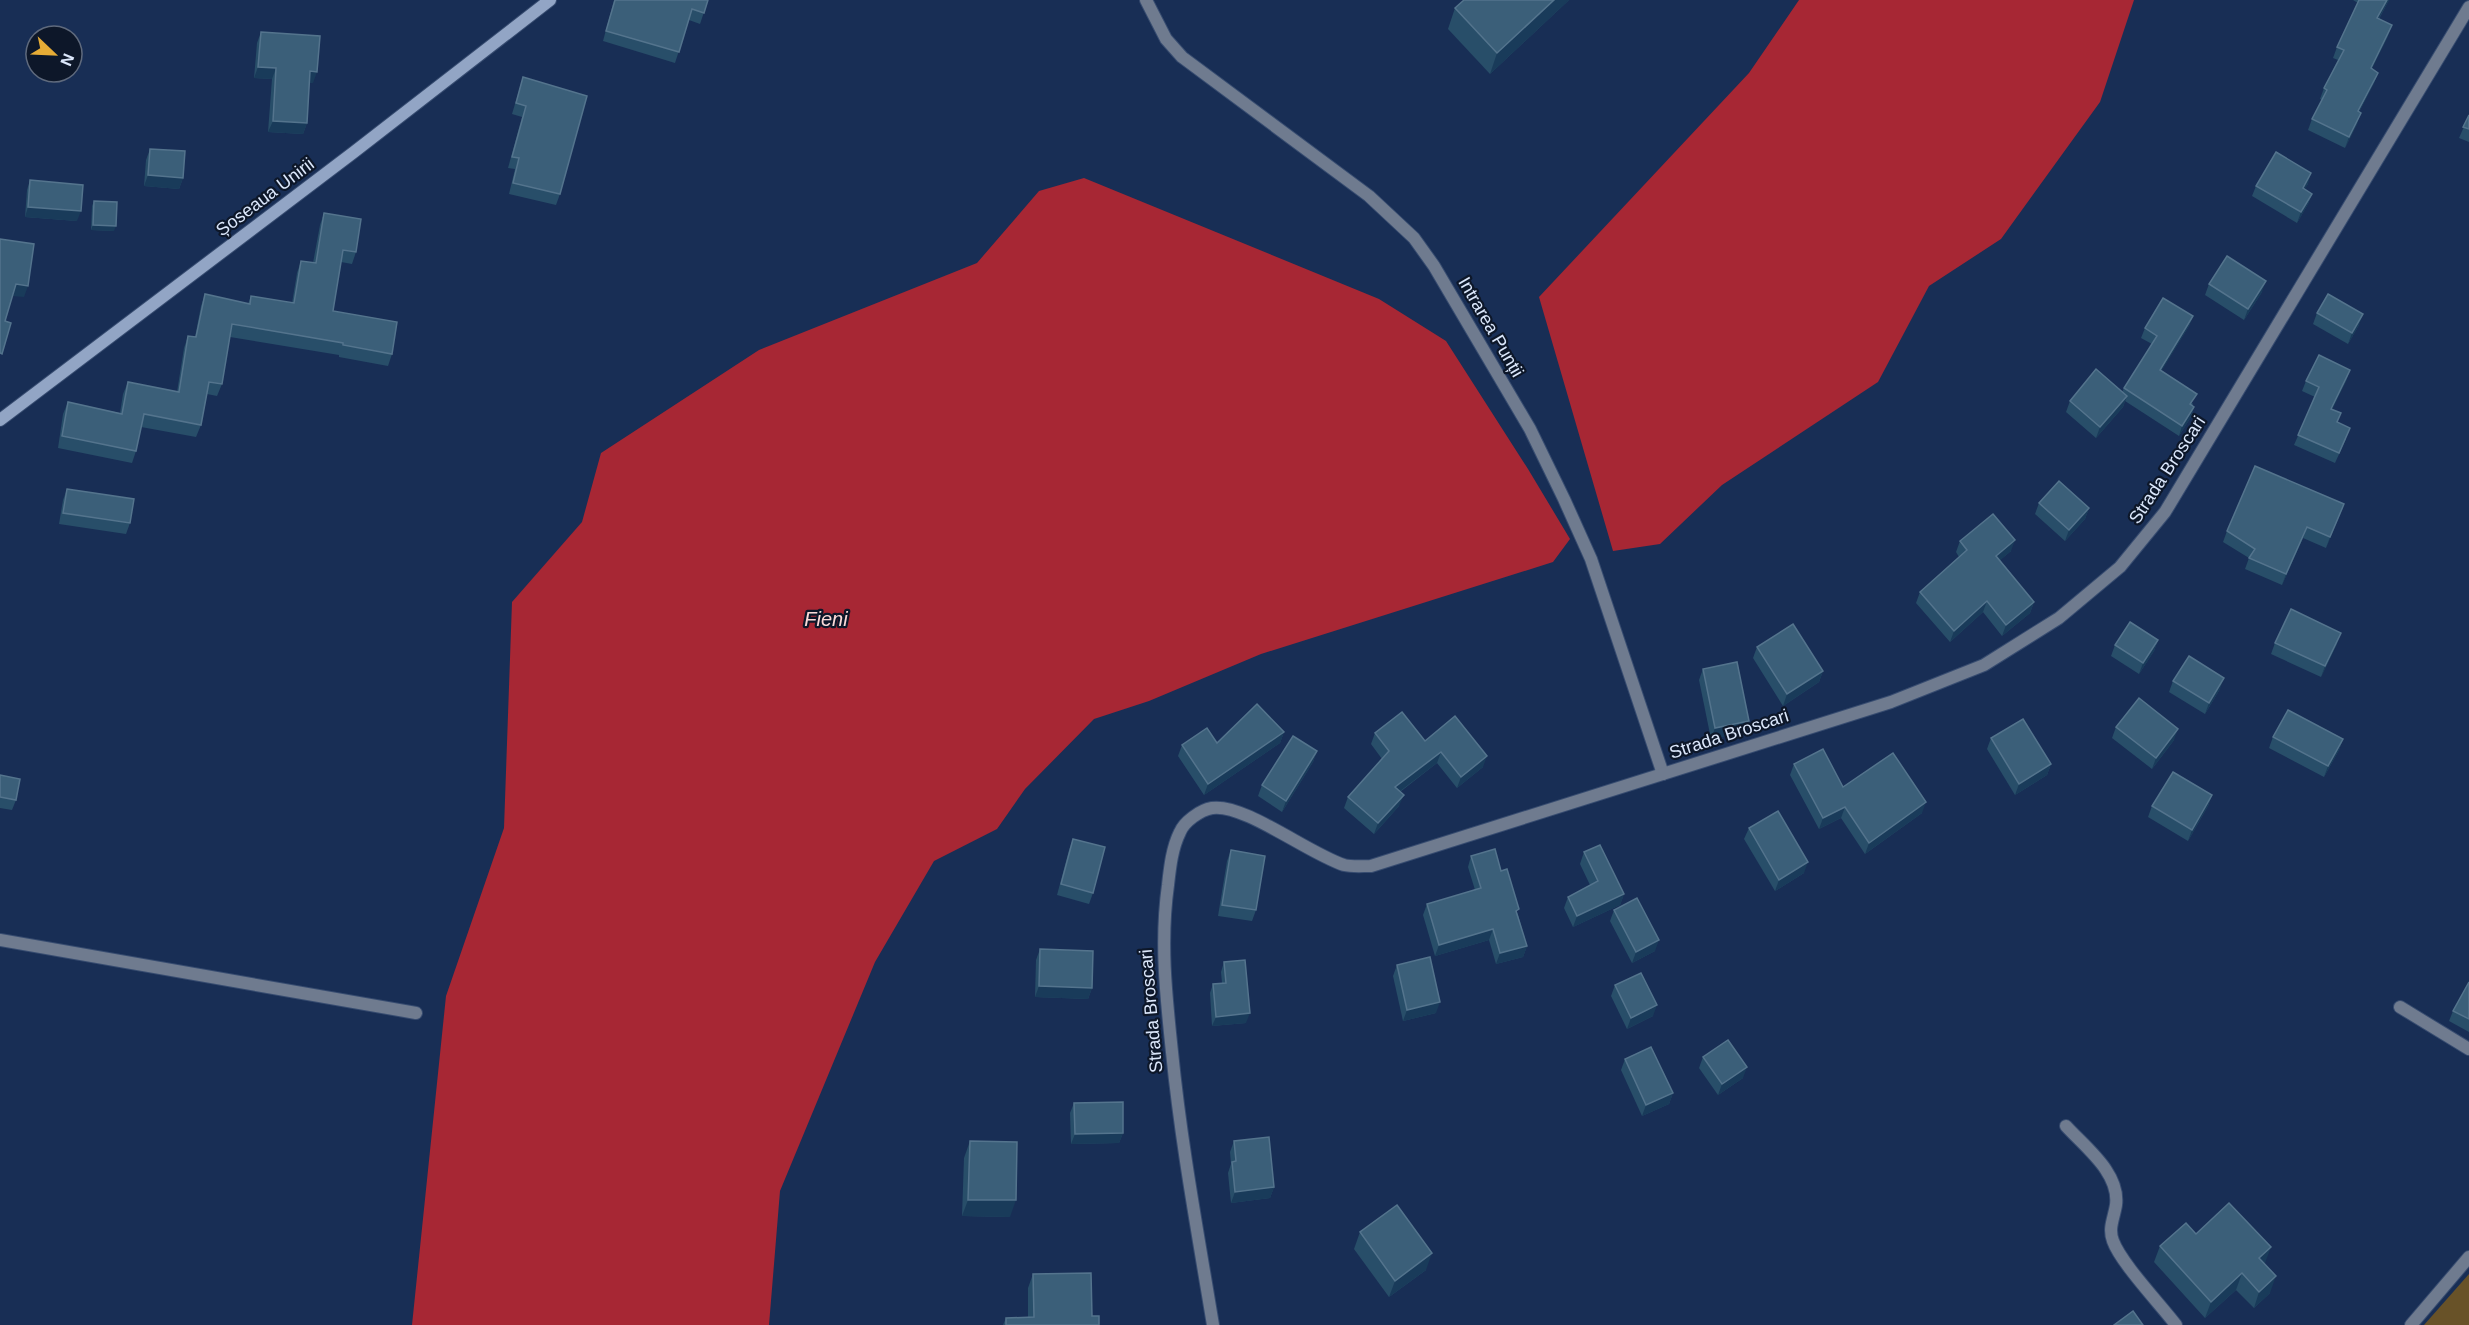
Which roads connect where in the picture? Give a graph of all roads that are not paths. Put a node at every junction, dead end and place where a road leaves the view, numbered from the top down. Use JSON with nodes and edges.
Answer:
{"nodes":[{"id":1,"x":550,"y":0,"type":"edge"},
{"id":2,"x":1146,"y":0,"type":"edge"},
{"id":3,"x":2469,"y":7,"type":"edge"},
{"id":4,"x":0,"y":420,"type":"edge"},
{"id":5,"x":1663,"y":774,"type":"junction"},
{"id":6,"x":0,"y":940,"type":"edge"},
{"id":7,"x":2400,"y":1007,"type":"dead end"},
{"id":8,"x":416,"y":1014,"type":"dead end"},
{"id":9,"x":2469,"y":1049,"type":"edge"},
{"id":10,"x":2066,"y":1126,"type":"dead end"},
{"id":11,"x":2469,"y":1257,"type":"edge"},
{"id":12,"x":1213,"y":1325,"type":"edge"},
{"id":13,"x":2176,"y":1325,"type":"edge"},
{"id":14,"x":2411,"y":1325,"type":"edge"}],
"edges":[{"from":1,"to":4,"type":"main road","name":"Șoseaua Unirii"},
{"from":2,"to":5,"type":"street","name":"Intrarea Punții"},
{"from":3,"to":5,"type":"street","name":"Strada Broscari"},
{"from":5,"to":12,"type":"street","name":"Strada Broscari"},
{"from":6,"to":8,"type":"street"},
{"from":7,"to":9,"type":"street"},
{"from":10,"to":13,"type":"street"},
{"from":11,"to":14,"type":"street"}]}
